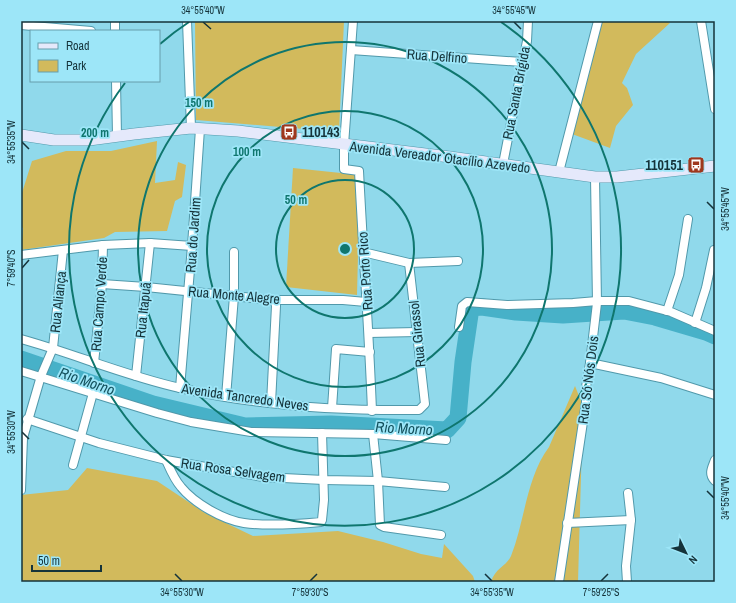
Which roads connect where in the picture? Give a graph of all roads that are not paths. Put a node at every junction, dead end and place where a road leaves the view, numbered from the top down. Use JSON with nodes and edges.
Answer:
{"nodes":[{"id":1,"x":187,"y":21,"type":"edge"},
{"id":2,"x":353,"y":21,"type":"edge"},
{"id":3,"x":528,"y":21,"type":"edge"},
{"id":4,"x":598,"y":21,"type":"edge"},
{"id":5,"x":701,"y":21,"type":"edge"},
{"id":6,"x":21,"y":25,"type":"edge"},
{"id":7,"x":79,"y":30,"type":"edge"},
{"id":8,"x":352,"y":50,"type":"junction"},
{"id":9,"x":522,"y":62,"type":"junction"},
{"id":10,"x":116,"y":82,"type":"edge"},
{"id":11,"x":715,"y":109,"type":"edge"},
{"id":12,"x":195,"y":129,"type":"junction"},
{"id":13,"x":21,"y":135,"type":"edge"},
{"id":14,"x":117,"y":136,"type":"junction"},
{"id":15,"x":344,"y":145,"type":"junction"},
{"id":16,"x":503,"y":164,"type":"junction"},
{"id":17,"x":715,"y":166,"type":"edge"},
{"id":18,"x":559,"y":172,"type":"junction"},
{"id":19,"x":595,"y":177,"type":"junction"},
{"id":20,"x":688,"y":218,"type":"dead end"},
{"id":21,"x":150,"y":243,"type":"junction"},
{"id":22,"x":103,"y":244,"type":"junction"},
{"id":23,"x":192,"y":246,"type":"junction"},
{"id":24,"x":63,"y":250,"type":"junction"},
{"id":25,"x":714,"y":250,"type":"edge"},
{"id":26,"x":234,"y":252,"type":"dead end"},
{"id":27,"x":363,"y":252,"type":"junction"},
{"id":28,"x":21,"y":255,"type":"edge"},
{"id":29,"x":458,"y":261,"type":"dead end"},
{"id":30,"x":410,"y":263,"type":"junction"},
{"id":31,"x":102,"y":284,"type":"junction"},
{"id":32,"x":146,"y":287,"type":"junction"},
{"id":33,"x":189,"y":291,"type":"junction"},
{"id":34,"x":234,"y":296,"type":"junction"},
{"id":35,"x":272,"y":300,"type":"junction"},
{"id":36,"x":366,"y":302,"type":"junction"},
{"id":37,"x":597,"y":302,"type":"junction"},
{"id":38,"x":667,"y":311,"type":"junction"},
{"id":39,"x":695,"y":323,"type":"junction"},
{"id":40,"x":459,"y":327,"type":"dead end"},
{"id":41,"x":715,"y":331,"type":"edge"},
{"id":42,"x":417,"y":332,"type":"junction"},
{"id":43,"x":369,"y":333,"type":"junction"},
{"id":44,"x":21,"y":339,"type":"edge"},
{"id":45,"x":51,"y":351,"type":"junction"},
{"id":46,"x":370,"y":352,"type":"junction"},
{"id":47,"x":94,"y":363,"type":"junction"},
{"id":48,"x":590,"y":363,"type":"junction"},
{"id":49,"x":21,"y":371,"type":"edge"},
{"id":50,"x":136,"y":376,"type":"junction"},
{"id":51,"x":41,"y":377,"type":"junction"},
{"id":52,"x":180,"y":388,"type":"junction"},
{"id":53,"x":93,"y":393,"type":"junction"},
{"id":54,"x":715,"y":395,"type":"edge"},
{"id":55,"x":226,"y":397,"type":"junction"},
{"id":56,"x":271,"y":403,"type":"junction"},
{"id":57,"x":425,"y":404,"type":"joint"},
{"id":58,"x":332,"y":408,"type":"junction"},
{"id":59,"x":372,"y":411,"type":"junction"},
{"id":60,"x":27,"y":419,"type":"junction"},
{"id":61,"x":322,"y":433,"type":"junction"},
{"id":62,"x":373,"y":434,"type":"junction"},
{"id":63,"x":80,"y":437,"type":"junction"},
{"id":64,"x":446,"y":440,"type":"dead end"},
{"id":65,"x":166,"y":460,"type":"junction"},
{"id":66,"x":715,"y":460,"type":"edge"},
{"id":67,"x":73,"y":465,"type":"dead end"},
{"id":68,"x":324,"y":480,"type":"junction"},
{"id":69,"x":378,"y":481,"type":"junction"},
{"id":70,"x":715,"y":481,"type":"edge"},
{"id":71,"x":445,"y":486,"type":"dead end"},
{"id":72,"x":21,"y":490,"type":"edge"},
{"id":73,"x":628,"y":493,"type":"dead end"},
{"id":74,"x":631,"y":520,"type":"junction"},
{"id":75,"x":568,"y":523,"type":"junction"},
{"id":76,"x":441,"y":535,"type":"dead end"},
{"id":77,"x":559,"y":582,"type":"edge"},
{"id":78,"x":627,"y":582,"type":"edge"}],
"edges":[{"from":1,"to":12,"type":"street","name":"Rua do Jardim"},
{"from":2,"to":8,"type":"street"},
{"from":3,"to":9,"type":"street","name":"Rua Santa Brígida"},
{"from":4,"to":18,"type":"street"},
{"from":5,"to":11,"type":"street"},
{"from":6,"to":7,"type":"street"},
{"from":8,"to":9,"type":"street","name":"Rua Delfino"},
{"from":8,"to":15,"type":"street"},
{"from":9,"to":16,"type":"street","name":"Rua Santa Brígida"},
{"from":10,"to":14,"type":"street"},
{"from":12,"to":14,"type":"main road","name":"Avenida Vereador Otacílio Azevedo"},
{"from":12,"to":15,"type":"main road","name":"Avenida Vereador Otacílio Azevedo"},
{"from":12,"to":23,"type":"street","name":"Rua do Jardim"},
{"from":13,"to":14,"type":"main road","name":"Avenida Vereador Otacílio Azevedo"},
{"from":15,"to":16,"type":"main road","name":"Avenida Vereador Otacílio Azevedo"},
{"from":15,"to":27,"type":"street","name":"Rua Porto Rico"},
{"from":16,"to":18,"type":"main road","name":"Avenida Vereador Otacílio Azevedo"},
{"from":17,"to":19,"type":"main road","name":"Avenida Vereador Otacílio Azevedo"},
{"from":18,"to":19,"type":"main road","name":"Avenida Vereador Otacílio Azevedo"},
{"from":19,"to":37,"type":"street","name":"Rua Só Nós Dois"},
{"from":20,"to":38,"type":"street"},
{"from":21,"to":22,"type":"street"},
{"from":21,"to":23,"type":"street"},
{"from":21,"to":32,"type":"street","name":"Rua Itapuã"},
{"from":22,"to":24,"type":"street"},
{"from":22,"to":31,"type":"street","name":"Rua Campo Verde"},
{"from":23,"to":33,"type":"street","name":"Rua do Jardim"},
{"from":24,"to":28,"type":"street"},
{"from":24,"to":45,"type":"street","name":"Rua Aliança"},
{"from":25,"to":39,"type":"street"},
{"from":26,"to":34,"type":"street"},
{"from":27,"to":30,"type":"street"},
{"from":27,"to":36,"type":"street","name":"Rua Porto Rico"},
{"from":29,"to":30,"type":"street"},
{"from":30,"to":42,"type":"street","name":"Rua Girassol"},
{"from":31,"to":32,"type":"street","name":"Rua Monte Alegre"},
{"from":31,"to":47,"type":"street","name":"Rua Campo Verde"},
{"from":32,"to":33,"type":"street","name":"Rua Monte Alegre"},
{"from":32,"to":50,"type":"street","name":"Rua Itapuã"},
{"from":33,"to":34,"type":"street","name":"Rua Monte Alegre"},
{"from":33,"to":52,"type":"street","name":"Rua do Jardim"},
{"from":34,"to":35,"type":"street","name":"Rua Monte Alegre"},
{"from":34,"to":55,"type":"street"},
{"from":35,"to":36,"type":"street","name":"Rua Monte Alegre"},
{"from":35,"to":56,"type":"street"},
{"from":36,"to":43,"type":"street","name":"Rua Porto Rico"},
{"from":37,"to":38,"type":"street"},
{"from":37,"to":40,"type":"street"},
{"from":37,"to":48,"type":"street","name":"Rua Só Nós Dois"},
{"from":38,"to":39,"type":"street"},
{"from":39,"to":41,"type":"street"},
{"from":42,"to":43,"type":"street"},
{"from":42,"to":57,"type":"street","name":"Rua Girassol"},
{"from":43,"to":46,"type":"street","name":"Rua Porto Rico"},
{"from":44,"to":45,"type":"street","name":"Avenida Tancredo Neves"},
{"from":45,"to":47,"type":"street","name":"Avenida Tancredo Neves"},
{"from":45,"to":51,"type":"street","name":"Rua Aliança"},
{"from":46,"to":58,"type":"street"},
{"from":46,"to":59,"type":"street","name":"Rua Porto Rico"},
{"from":47,"to":50,"type":"street","name":"Avenida Tancredo Neves"},
{"from":48,"to":54,"type":"street"},
{"from":48,"to":75,"type":"street","name":"Rua Só Nós Dois"},
{"from":49,"to":51,"type":"street","name":"Avenida Tancredo Neves"},
{"from":50,"to":52,"type":"street","name":"Avenida Tancredo Neves"},
{"from":51,"to":53,"type":"street","name":"Avenida Tancredo Neves"},
{"from":51,"to":60,"type":"street","name":"Rua Aliança"},
{"from":52,"to":55,"type":"street","name":"Avenida Tancredo Neves"},
{"from":53,"to":61,"type":"street","name":"Avenida Tancredo Neves"},
{"from":53,"to":63,"type":"street"},
{"from":55,"to":56,"type":"street","name":"Avenida Tancredo Neves"},
{"from":56,"to":58,"type":"street","name":"Avenida Tancredo Neves"},
{"from":57,"to":59,"type":"street","name":"Avenida Tancredo Neves"},
{"from":58,"to":59,"type":"street","name":"Avenida Tancredo Neves"},
{"from":60,"to":63,"type":"street","name":"Rua Rosa Selvagem"},
{"from":60,"to":72,"type":"street","name":"Rua Aliança"},
{"from":61,"to":62,"type":"street","name":"Avenida Tancredo Neves"},
{"from":61,"to":68,"type":"street"},
{"from":62,"to":64,"type":"street","name":"Avenida Tancredo Neves"},
{"from":62,"to":69,"type":"street"},
{"from":63,"to":65,"type":"street","name":"Rua Rosa Selvagem"},
{"from":63,"to":67,"type":"street"},
{"from":65,"to":68,"type":"street","name":"Rua Rosa Selvagem"},
{"from":65,"to":68,"type":"street"},
{"from":66,"to":70,"type":"street"},
{"from":68,"to":69,"type":"street","name":"Rua Rosa Selvagem"},
{"from":69,"to":71,"type":"street","name":"Rua Rosa Selvagem"},
{"from":69,"to":76,"type":"street"},
{"from":73,"to":74,"type":"street"},
{"from":74,"to":75,"type":"street"},
{"from":74,"to":78,"type":"street"},
{"from":75,"to":77,"type":"street","name":"Rua Só Nós Dois"}]}
